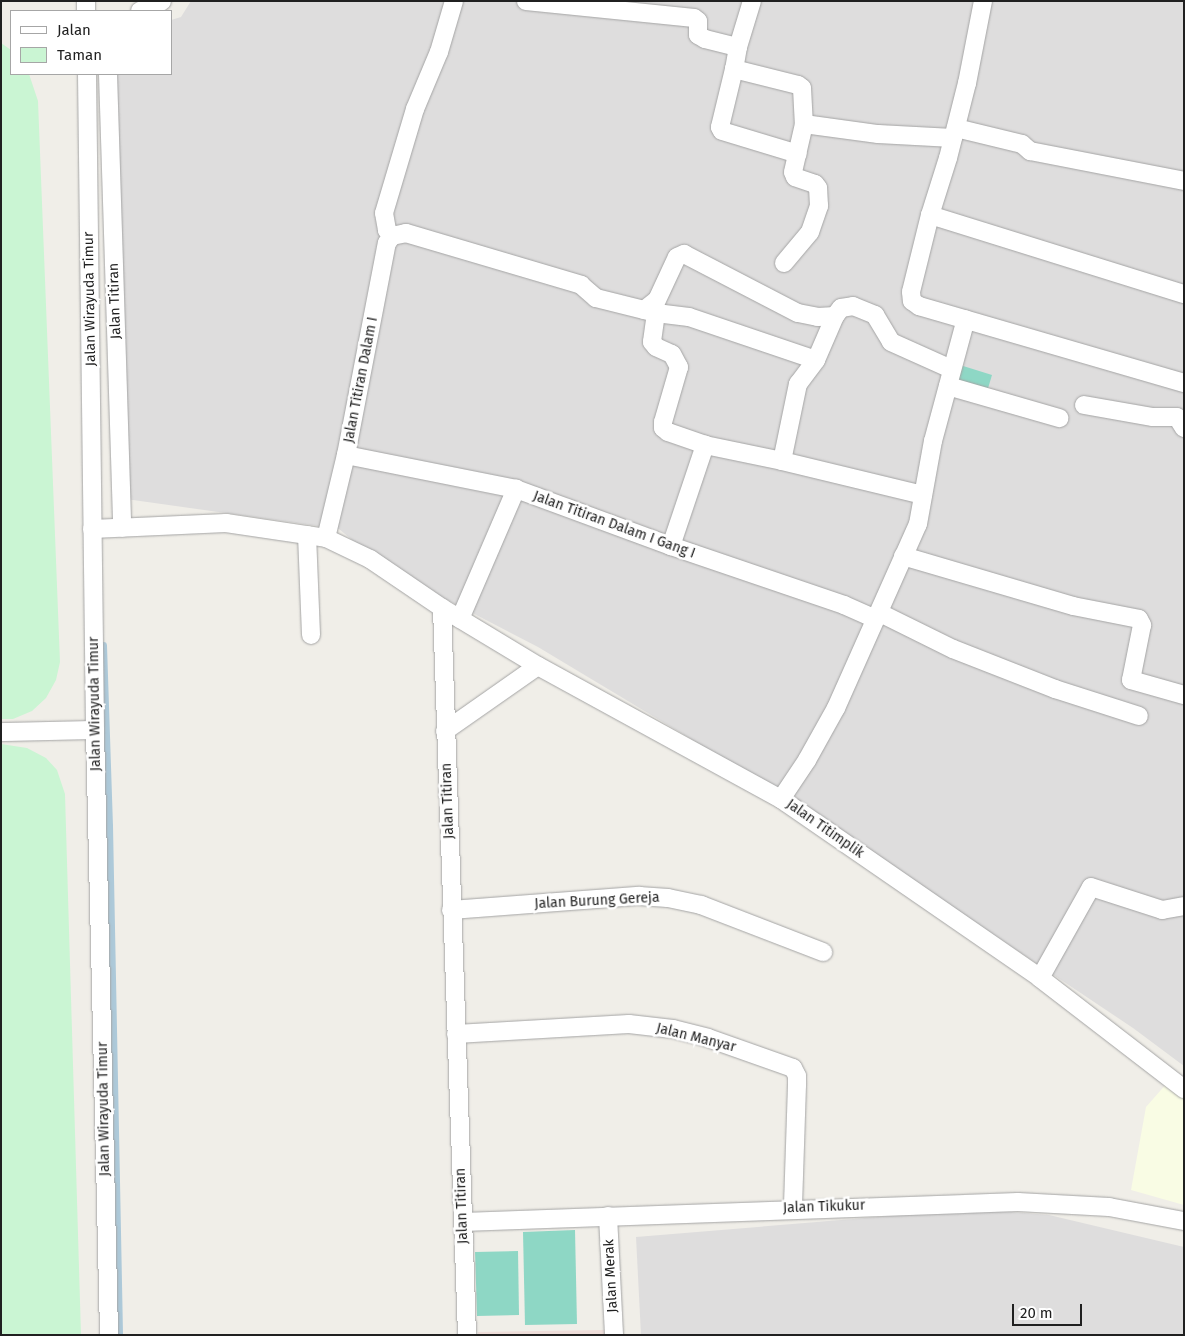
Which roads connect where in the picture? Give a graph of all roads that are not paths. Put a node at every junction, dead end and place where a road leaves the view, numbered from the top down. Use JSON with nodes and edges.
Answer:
{"nodes":[{"id":1,"x":454,"y":1,"type":"edge"},
{"id":2,"x":526,"y":1,"type":"edge"},
{"id":3,"x":752,"y":1,"type":"edge"},
{"id":4,"x":983,"y":1,"type":"edge"},
{"id":5,"x":738,"y":47,"type":"junction"},
{"id":6,"x":734,"y":69,"type":"junction"},
{"id":7,"x":87,"y":75,"type":"edge"},
{"id":8,"x":108,"y":75,"type":"edge"},
{"id":9,"x":804,"y":124,"type":"junction"},
{"id":10,"x":955,"y":133,"type":"junction"},
{"id":11,"x":798,"y":154,"type":"junction"},
{"id":12,"x":1184,"y":181,"type":"edge"},
{"id":13,"x":930,"y":215,"type":"junction"},
{"id":14,"x":399,"y":235,"type":"junction"},
{"id":15,"x":784,"y":263,"type":"dead end"},
{"id":16,"x":1184,"y":294,"type":"edge"},
{"id":17,"x":650,"y":312,"type":"junction"},
{"id":18,"x":835,"y":316,"type":"junction"},
{"id":19,"x":966,"y":319,"type":"junction"},
{"id":20,"x":816,"y":360,"type":"junction"},
{"id":21,"x":949,"y":378,"type":"junction"},
{"id":22,"x":1184,"y":383,"type":"edge"},
{"id":23,"x":1084,"y":405,"type":"dead end"},
{"id":24,"x":1059,"y":418,"type":"dead end"},
{"id":25,"x":1184,"y":428,"type":"edge"},
{"id":26,"x":704,"y":445,"type":"junction"},
{"id":27,"x":346,"y":455,"type":"junction"},
{"id":28,"x":782,"y":461,"type":"junction"},
{"id":29,"x":516,"y":489,"type":"junction"},
{"id":30,"x":923,"y":495,"type":"junction"},
{"id":31,"x":122,"y":528,"type":"junction"},
{"id":32,"x":92,"y":529,"type":"junction"},
{"id":33,"x":307,"y":535,"type":"junction"},
{"id":34,"x":326,"y":538,"type":"junction"},
{"id":35,"x":671,"y":546,"type":"junction"},
{"id":36,"x":903,"y":556,"type":"junction"},
{"id":37,"x":442,"y":608,"type":"junction"},
{"id":38,"x":878,"y":616,"type":"junction"},
{"id":39,"x":460,"y":619,"type":"junction"},
{"id":40,"x":311,"y":635,"type":"dead end"},
{"id":41,"x":538,"y":666,"type":"junction"},
{"id":42,"x":1184,"y":695,"type":"edge"},
{"id":43,"x":1139,"y":716,"type":"dead end"},
{"id":44,"x":95,"y":730,"type":"junction"},
{"id":45,"x":445,"y":731,"type":"junction"},
{"id":46,"x":1,"y":732,"type":"edge"},
{"id":47,"x":781,"y":799,"type":"junction"},
{"id":48,"x":1184,"y":906,"type":"edge"},
{"id":49,"x":451,"y":910,"type":"junction"},
{"id":50,"x":823,"y":952,"type":"dead end"},
{"id":51,"x":1040,"y":978,"type":"junction"},
{"id":52,"x":456,"y":1034,"type":"junction"},
{"id":53,"x":1184,"y":1089,"type":"edge"},
{"id":54,"x":793,"y":1208,"type":"junction"},
{"id":55,"x":608,"y":1216,"type":"junction"},
{"id":56,"x":463,"y":1222,"type":"junction"},
{"id":57,"x":1184,"y":1222,"type":"edge"},
{"id":58,"x":109,"y":1335,"type":"edge"},
{"id":59,"x":467,"y":1335,"type":"edge"},
{"id":60,"x":614,"y":1335,"type":"edge"}],
"edges":[{"from":1,"to":14,"type":"street"},
{"from":2,"to":5,"type":"street"},
{"from":3,"to":5,"type":"street"},
{"from":4,"to":10,"type":"street"},
{"from":5,"to":6,"type":"street"},
{"from":6,"to":9,"type":"street"},
{"from":6,"to":11,"type":"street"},
{"from":7,"to":32,"type":"street","name":"Jalan Wirayuda Timur"},
{"from":8,"to":31,"type":"street","name":"Jalan Titiran"},
{"from":9,"to":10,"type":"street"},
{"from":9,"to":11,"type":"street"},
{"from":10,"to":12,"type":"street"},
{"from":10,"to":13,"type":"street"},
{"from":11,"to":15,"type":"street"},
{"from":13,"to":16,"type":"street"},
{"from":13,"to":19,"type":"street"},
{"from":14,"to":17,"type":"street"},
{"from":14,"to":27,"type":"street","name":"Jalan Titiran Dalam I"},
{"from":17,"to":18,"type":"street"},
{"from":17,"to":20,"type":"street"},
{"from":17,"to":26,"type":"street"},
{"from":18,"to":20,"type":"street"},
{"from":18,"to":21,"type":"street"},
{"from":19,"to":21,"type":"street"},
{"from":19,"to":22,"type":"street"},
{"from":20,"to":28,"type":"street"},
{"from":21,"to":24,"type":"street"},
{"from":21,"to":30,"type":"street"},
{"from":23,"to":25,"type":"street"},
{"from":26,"to":28,"type":"street"},
{"from":26,"to":35,"type":"street"},
{"from":27,"to":29,"type":"street","name":"Jalan Titiran Dalam I Gang I"},
{"from":27,"to":34,"type":"street","name":"Jalan Titiran Dalam I"},
{"from":28,"to":30,"type":"street"},
{"from":29,"to":35,"type":"street","name":"Jalan Titiran Dalam I Gang I"},
{"from":29,"to":39,"type":"street"},
{"from":30,"to":36,"type":"street"},
{"from":31,"to":32,"type":"street"},
{"from":31,"to":33,"type":"street"},
{"from":32,"to":44,"type":"street","name":"Jalan Wirayuda Timur"},
{"from":33,"to":34,"type":"street"},
{"from":33,"to":40,"type":"street"},
{"from":34,"to":37,"type":"street"},
{"from":35,"to":38,"type":"street","name":"Jalan Titiran Dalam I Gang I"},
{"from":36,"to":38,"type":"street"},
{"from":36,"to":42,"type":"street"},
{"from":37,"to":39,"type":"street","name":"Jalan Titimplik"},
{"from":37,"to":45,"type":"street","name":"Jalan Titiran"},
{"from":38,"to":43,"type":"street","name":"Jalan Titiran Dalam I Gang I"},
{"from":38,"to":47,"type":"street"},
{"from":39,"to":41,"type":"street","name":"Jalan Titimplik"},
{"from":41,"to":45,"type":"street"},
{"from":41,"to":47,"type":"street","name":"Jalan Titimplik"},
{"from":44,"to":46,"type":"street"},
{"from":44,"to":58,"type":"street","name":"Jalan Wirayuda Timur"},
{"from":45,"to":49,"type":"street","name":"Jalan Titiran"},
{"from":47,"to":51,"type":"street","name":"Jalan Titimplik"},
{"from":48,"to":51,"type":"street"},
{"from":49,"to":50,"type":"street","name":"Jalan Burung Gereja"},
{"from":49,"to":52,"type":"street","name":"Jalan Titiran"},
{"from":51,"to":53,"type":"street","name":"Jalan Titimplik"},
{"from":52,"to":54,"type":"street","name":"Jalan Manyar"},
{"from":52,"to":56,"type":"street","name":"Jalan Titiran"},
{"from":54,"to":55,"type":"street","name":"Jalan Tikukur"},
{"from":54,"to":57,"type":"street","name":"Jalan Tikukur"},
{"from":55,"to":56,"type":"street","name":"Jalan Tikukur"},
{"from":55,"to":60,"type":"street","name":"Jalan Merak"},
{"from":56,"to":59,"type":"street","name":"Jalan Titiran"}]}
